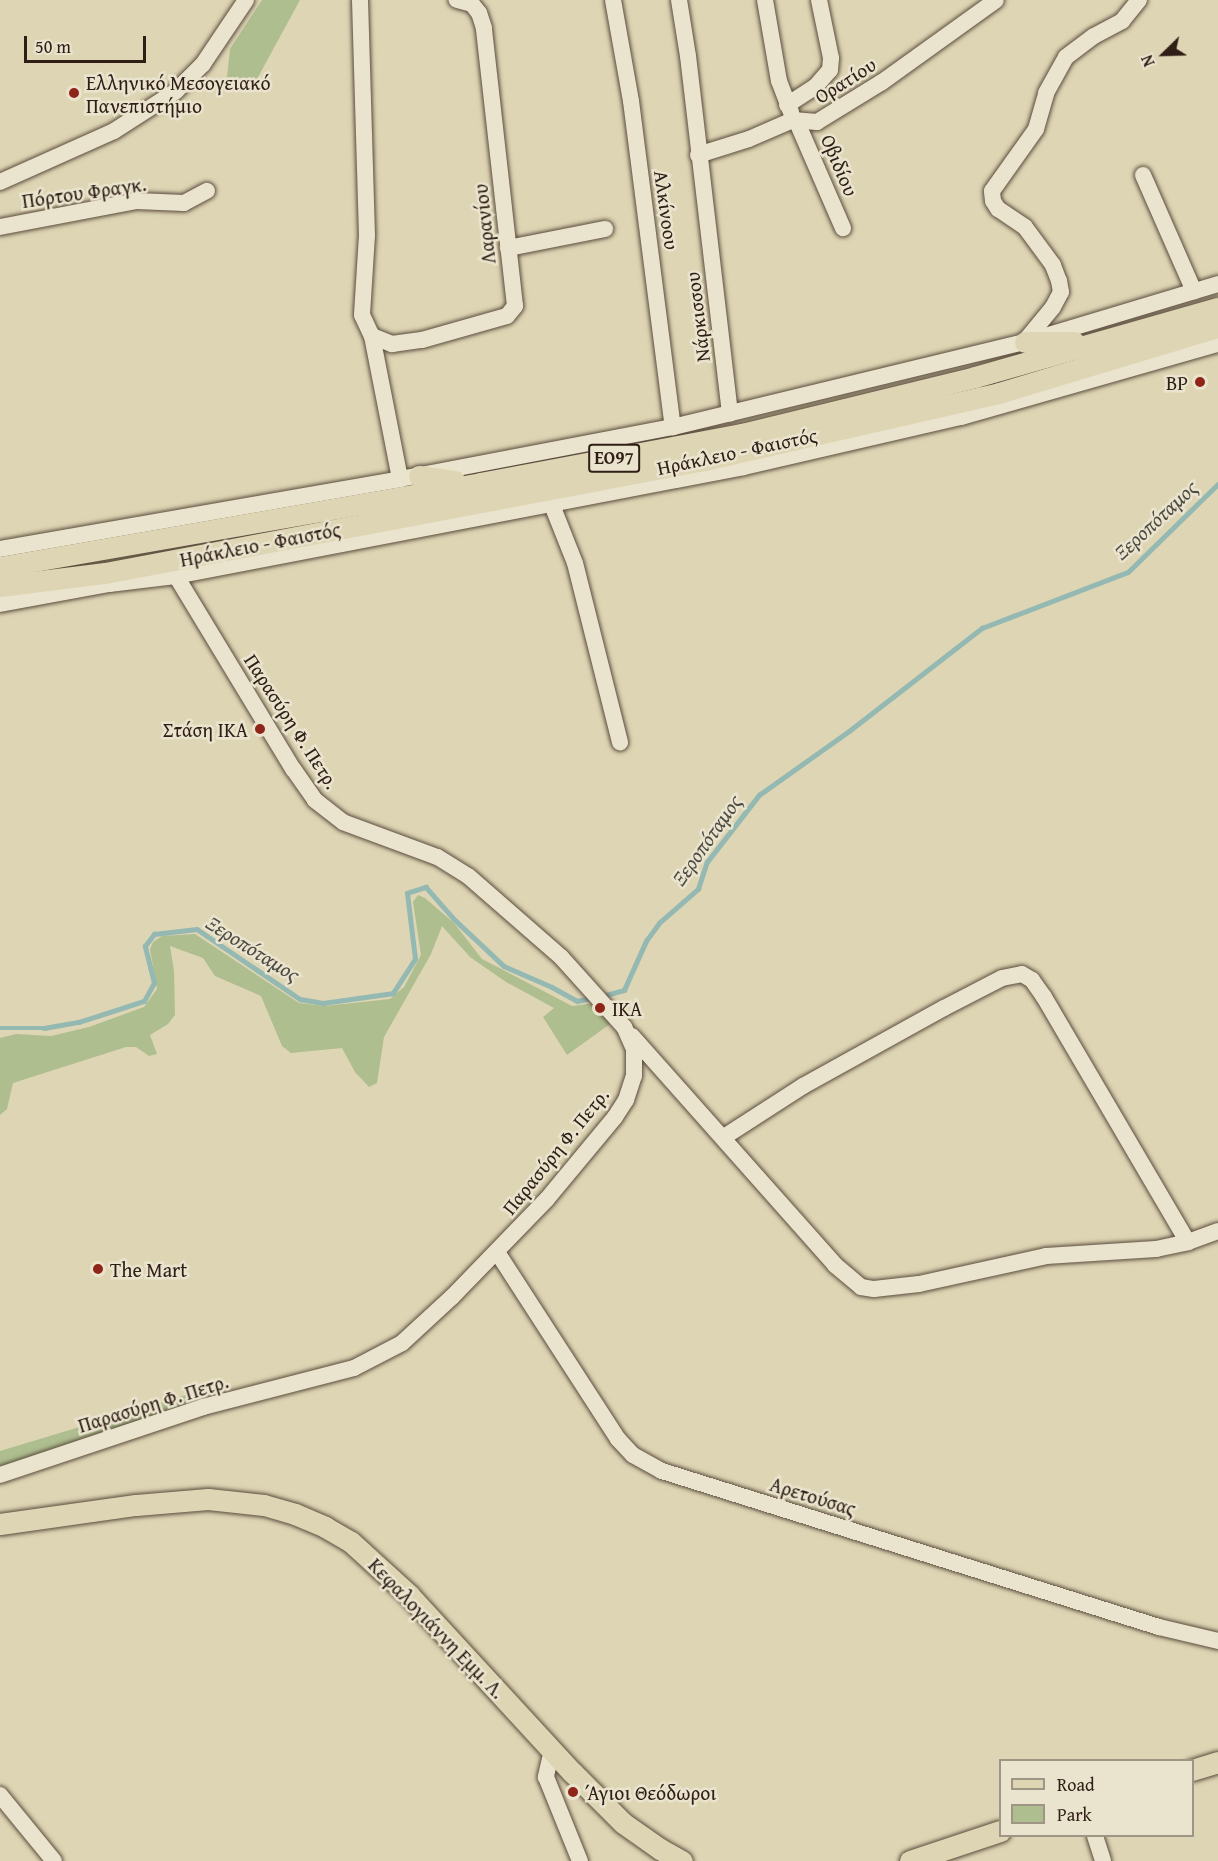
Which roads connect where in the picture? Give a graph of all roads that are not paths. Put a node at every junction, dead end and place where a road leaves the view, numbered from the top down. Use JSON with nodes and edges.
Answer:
{"nodes":[{"id":1,"x":246,"y":0,"type":"edge"},
{"id":2,"x":360,"y":0,"type":"edge"},
{"id":3,"x":457,"y":0,"type":"edge"},
{"id":4,"x":612,"y":0,"type":"edge"},
{"id":5,"x":679,"y":0,"type":"edge"},
{"id":6,"x":765,"y":0,"type":"edge"},
{"id":7,"x":819,"y":0,"type":"edge"},
{"id":8,"x":996,"y":0,"type":"edge"},
{"id":9,"x":1139,"y":0,"type":"edge"},
{"id":10,"x":792,"y":115,"type":"junction"},
{"id":11,"x":698,"y":154,"type":"junction"},
{"id":12,"x":1143,"y":175,"type":"dead end"},
{"id":13,"x":0,"y":182,"type":"edge"},
{"id":14,"x":207,"y":191,"type":"dead end"},
{"id":15,"x":0,"y":227,"type":"edge"},
{"id":16,"x":843,"y":228,"type":"dead end"},
{"id":17,"x":605,"y":229,"type":"dead end"},
{"id":18,"x":508,"y":248,"type":"junction"},
{"id":19,"x":1218,"y":284,"type":"edge"},
{"id":20,"x":1194,"y":291,"type":"junction"},
{"id":21,"x":1218,"y":308,"type":"edge"},
{"id":22,"x":1218,"y":327,"type":"edge"},
{"id":23,"x":372,"y":336,"type":"junction"},
{"id":24,"x":1025,"y":342,"type":"junction"},
{"id":25,"x":1218,"y":344,"type":"edge"},
{"id":26,"x":1108,"y":349,"type":"junction"},
{"id":27,"x":1142,"y":367,"type":"junction"},
{"id":28,"x":1059,"y":375,"type":"junction"},
{"id":29,"x":1000,"y":406,"type":"junction"},
{"id":30,"x":730,"y":414,"type":"junction"},
{"id":31,"x":673,"y":427,"type":"junction"},
{"id":32,"x":409,"y":477,"type":"junction"},
{"id":33,"x":480,"y":483,"type":"junction"},
{"id":34,"x":552,"y":505,"type":"junction"},
{"id":35,"x":265,"y":543,"type":"junction"},
{"id":36,"x":0,"y":549,"type":"edge"},
{"id":37,"x":309,"y":549,"type":"junction"},
{"id":38,"x":176,"y":576,"type":"junction"},
{"id":39,"x":1,"y":586,"type":"edge"},
{"id":40,"x":620,"y":742,"type":"dead end"},
{"id":41,"x":624,"y":1027,"type":"junction"},
{"id":42,"x":724,"y":1137,"type":"junction"},
{"id":43,"x":1218,"y":1230,"type":"edge"},
{"id":44,"x":1188,"y":1242,"type":"junction"},
{"id":45,"x":497,"y":1252,"type":"junction"},
{"id":46,"x":0,"y":1475,"type":"edge"},
{"id":47,"x":0,"y":1524,"type":"edge"},
{"id":48,"x":1218,"y":1641,"type":"edge"},
{"id":49,"x":552,"y":1750,"type":"junction"},
{"id":50,"x":1218,"y":1762,"type":"edge"},
{"id":51,"x":1194,"y":1769,"type":"edge"},
{"id":52,"x":0,"y":1795,"type":"edge"},
{"id":53,"x":999,"y":1831,"type":"edge"},
{"id":54,"x":1095,"y":1837,"type":"edge"},
{"id":55,"x":54,"y":1861,"type":"edge"},
{"id":56,"x":580,"y":1861,"type":"edge"},
{"id":57,"x":682,"y":1861,"type":"edge"},
{"id":58,"x":910,"y":1861,"type":"edge"},
{"id":59,"x":1103,"y":1861,"type":"edge"}],
"edges":[{"from":1,"to":13,"type":"street"},
{"from":2,"to":23,"type":"street"},
{"from":3,"to":18,"type":"street","name":"Λαρανίου"},
{"from":4,"to":31,"type":"street","name":"Αλκίνοου"},
{"from":5,"to":11,"type":"street","name":"Νάρκισσου"},
{"from":6,"to":10,"type":"street","name":"Οβιδίου"},
{"from":7,"to":10,"type":"street"},
{"from":8,"to":10,"type":"street","name":"Ορατίου"},
{"from":9,"to":24,"type":"street"},
{"from":10,"to":11,"type":"street","name":"Ορατίου"},
{"from":10,"to":16,"type":"street","name":"Οβιδίου"},
{"from":11,"to":30,"type":"street","name":"Νάρκισσου"},
{"from":12,"to":20,"type":"street"},
{"from":14,"to":15,"type":"street","name":"Πόρτου Φραγκ."},
{"from":17,"to":18,"type":"street"},
{"from":18,"to":23,"type":"street","name":"Λαρανίου"},
{"from":19,"to":20,"type":"street"},
{"from":20,"to":24,"type":"street"},
{"from":21,"to":26,"type":"main road","name":"Ηράκλειο - Φαιστός","number":"ΕΟ97"},
{"from":22,"to":26,"type":"main road","name":"Ηράκλειο - Φαιστός","number":"ΕΟ97"},
{"from":23,"to":32,"type":"street"},
{"from":24,"to":26,"type":"main road"},
{"from":24,"to":30,"type":"street"},
{"from":25,"to":27,"type":"street"},
{"from":26,"to":27,"type":"main road"},
{"from":26,"to":28,"type":"main road","name":"Ηράκλειο - Φαιστός","number":"ΕΟ97"},
{"from":26,"to":33,"type":"main road","name":"Ηράκλειο - Φαιστός","number":"ΕΟ97"},
{"from":27,"to":29,"type":"street"},
{"from":28,"to":29,"type":"main road"},
{"from":28,"to":35,"type":"main road","name":"Ηράκλειο - Φαιστός","number":"ΕΟ97"},
{"from":29,"to":34,"type":"street"},
{"from":30,"to":31,"type":"street"},
{"from":31,"to":32,"type":"street"},
{"from":32,"to":33,"type":"main road"},
{"from":32,"to":36,"type":"street"},
{"from":33,"to":39,"type":"main road","name":"Ηράκλειο - Φαιστός","number":"ΕΟ97"},
{"from":34,"to":37,"type":"street"},
{"from":34,"to":40,"type":"street"},
{"from":35,"to":37,"type":"main road"},
{"from":35,"to":39,"type":"main road","name":"Ηράκλειο - Φαιστός","number":"ΕΟ97"},
{"from":37,"to":38,"type":"street"},
{"from":38,"to":39,"type":"street"},
{"from":38,"to":41,"type":"street","name":"Παρασύρη Φ. Πετρ."},
{"from":41,"to":42,"type":"street"},
{"from":41,"to":45,"type":"street","name":"Παρασύρη Φ. Πετρ."},
{"from":42,"to":44,"type":"street"},
{"from":42,"to":44,"type":"street"},
{"from":43,"to":44,"type":"street"},
{"from":45,"to":46,"type":"street","name":"Παρασύρη Φ. Πετρ."},
{"from":45,"to":48,"type":"street","name":"Αρετούσας"},
{"from":47,"to":49,"type":"main road","name":"Κεφαλογιάννη Εμμ. Λ."},
{"from":49,"to":56,"type":"street"},
{"from":49,"to":57,"type":"main road","name":"Κεφαλογιάννη Εμμ. Λ."},
{"from":50,"to":51,"type":"main road"},
{"from":52,"to":55,"type":"street"},
{"from":53,"to":58,"type":"main road"},
{"from":54,"to":59,"type":"street"}]}
